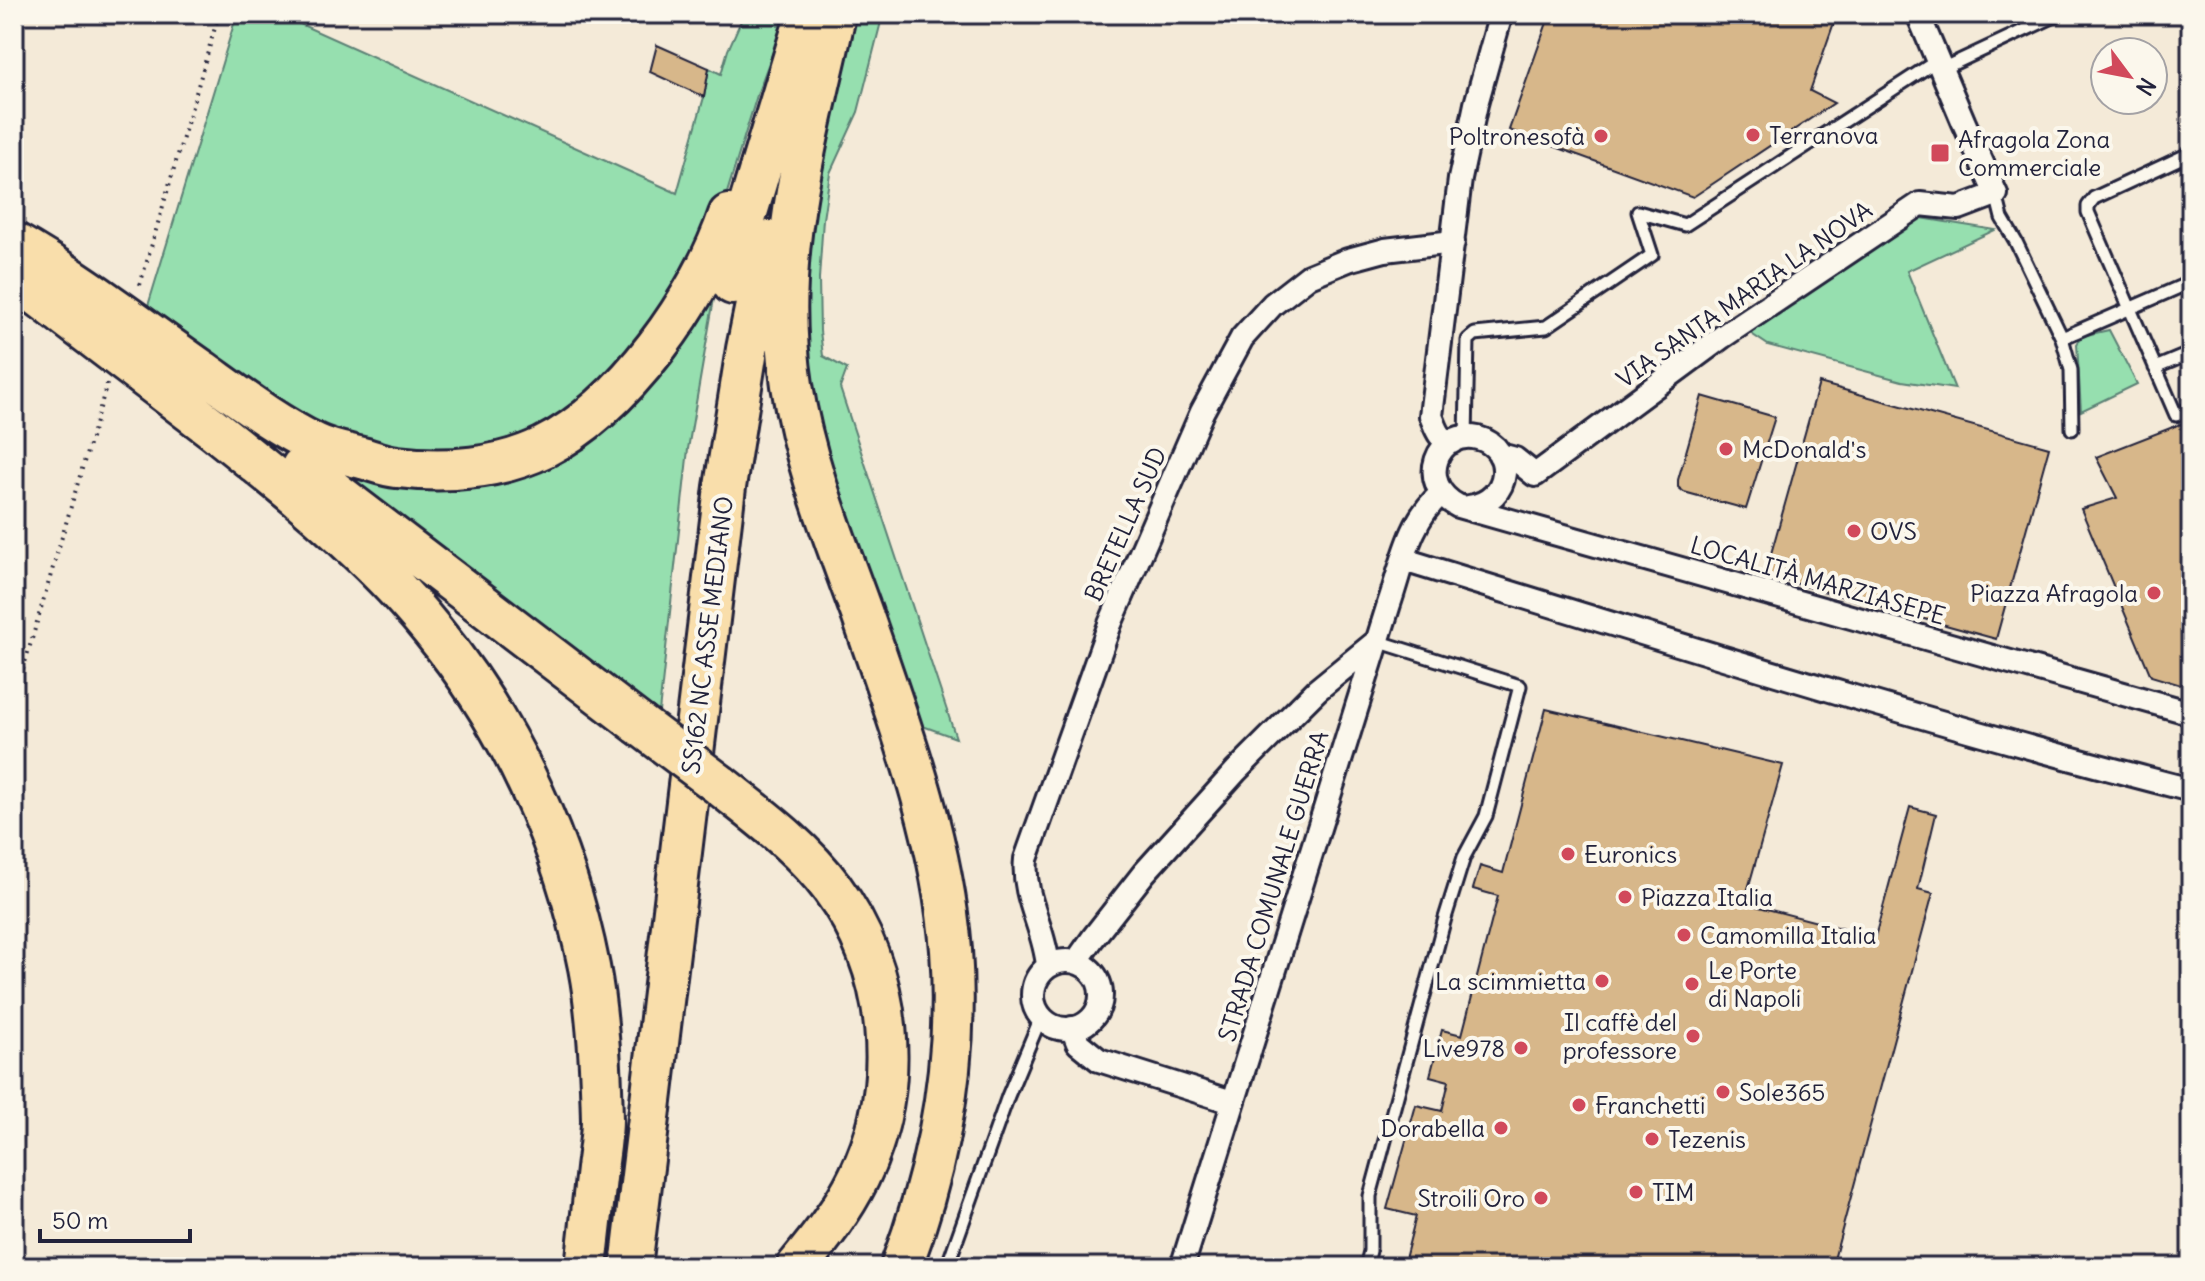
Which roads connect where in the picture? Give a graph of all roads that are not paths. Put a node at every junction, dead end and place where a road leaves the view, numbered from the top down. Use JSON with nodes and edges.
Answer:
{"nodes":[{"id":1,"x":821,"y":14,"type":"edge"},
{"id":2,"x":1501,"y":14,"type":"edge"},
{"id":3,"x":1918,"y":14,"type":"edge"},
{"id":4,"x":2059,"y":14,"type":"edge"},
{"id":5,"x":1940,"y":64,"type":"junction"},
{"id":6,"x":2191,"y":153,"type":"edge"},
{"id":7,"x":1996,"y":194,"type":"junction"},
{"id":8,"x":1453,"y":242,"type":"junction"},
{"id":9,"x":14,"y":243,"type":"edge"},
{"id":10,"x":14,"y":255,"type":"edge"},
{"id":11,"x":14,"y":277,"type":"edge"},
{"id":12,"x":2191,"y":282,"type":"edge"},
{"id":13,"x":2129,"y":310,"type":"junction"},
{"id":14,"x":2062,"y":338,"type":"junction"},
{"id":15,"x":2191,"y":353,"type":"edge"},
{"id":16,"x":2155,"y":368,"type":"junction"},
{"id":17,"x":2191,"y":408,"type":"edge"},
{"id":18,"x":2072,"y":429,"type":"dead end"},
{"id":19,"x":1459,"y":440,"type":"junction"},
{"id":20,"x":1500,"y":455,"type":"junction"},
{"id":21,"x":1500,"y":489,"type":"junction"},
{"id":22,"x":1441,"y":494,"type":"junction"},
{"id":23,"x":1469,"y":507,"type":"junction"},
{"id":24,"x":1523,"y":523,"type":"junction"},
{"id":25,"x":1404,"y":560,"type":"junction"},
{"id":26,"x":1377,"y":641,"type":"junction"},
{"id":27,"x":2191,"y":713,"type":"edge"},
{"id":28,"x":2191,"y":790,"type":"edge"},
{"id":29,"x":1076,"y":962,"type":"junction"},
{"id":30,"x":1048,"y":966,"type":"junction"},
{"id":31,"x":1041,"y":1017,"type":"junction"},
{"id":32,"x":1072,"y":1028,"type":"junction"},
{"id":33,"x":1232,"y":1102,"type":"junction"},
{"id":34,"x":586,"y":1267,"type":"edge"},
{"id":35,"x":604,"y":1267,"type":"edge"},
{"id":36,"x":631,"y":1267,"type":"edge"},
{"id":37,"x":797,"y":1267,"type":"edge"},
{"id":38,"x":901,"y":1267,"type":"edge"},
{"id":39,"x":947,"y":1267,"type":"edge"},
{"id":40,"x":1182,"y":1267,"type":"edge"},
{"id":41,"x":1366,"y":1267,"type":"edge"}],
"edges":[{"from":1,"to":9,"type":"highway"},
{"from":1,"to":35,"type":"highway","name":"SS162 NC ASSE MEDIANO"},
{"from":1,"to":36,"type":"highway","name":"SS162 NC ASSE MEDIANO"},
{"from":1,"to":38,"type":"highway"},
{"from":2,"to":8,"type":"street"},
{"from":3,"to":5,"type":"street"},
{"from":4,"to":5,"type":"lane"},
{"from":5,"to":7,"type":"street"},
{"from":5,"to":19,"type":"lane"},
{"from":6,"to":13,"type":"lane"},
{"from":7,"to":14,"type":"lane"},
{"from":7,"to":20,"type":"street","name":"VIA SANTA MARIA LA NOVA"},
{"from":8,"to":19,"type":"street"},
{"from":8,"to":30,"type":"street","name":"BRETELLA SUD"},
{"from":10,"to":37,"type":"highway","bridge":true},
{"from":11,"to":34,"type":"highway"},
{"from":12,"to":13,"type":"lane"},
{"from":13,"to":14,"type":"lane"},
{"from":13,"to":16,"type":"lane"},
{"from":14,"to":18,"type":"lane"},
{"from":15,"to":16,"type":"lane"},
{"from":16,"to":17,"type":"lane"},
{"from":19,"to":20,"type":"street"},
{"from":19,"to":22,"type":"street"},
{"from":20,"to":21,"type":"street"},
{"from":21,"to":23,"type":"street"},
{"from":21,"to":24,"type":"street"},
{"from":22,"to":23,"type":"street"},
{"from":22,"to":25,"type":"street","name":"STRADA COMUNALE GUERRA"},
{"from":23,"to":24,"type":"street","name":"LOCALITÀ MARZIASEPE"},
{"from":24,"to":27,"type":"street","name":"LOCALITÀ MARZIASEPE"},
{"from":25,"to":26,"type":"street","name":"STRADA COMUNALE GUERRA"},
{"from":25,"to":28,"type":"street"},
{"from":26,"to":29,"type":"street"},
{"from":26,"to":33,"type":"street","name":"STRADA COMUNALE GUERRA"},
{"from":26,"to":41,"type":"lane"},
{"from":29,"to":30,"type":"street"},
{"from":29,"to":32,"type":"street"},
{"from":30,"to":31,"type":"street"},
{"from":31,"to":32,"type":"street"},
{"from":31,"to":39,"type":"lane"},
{"from":32,"to":33,"type":"street"},
{"from":33,"to":40,"type":"street","name":"STRADA COMUNALE GUERRA"}]}
